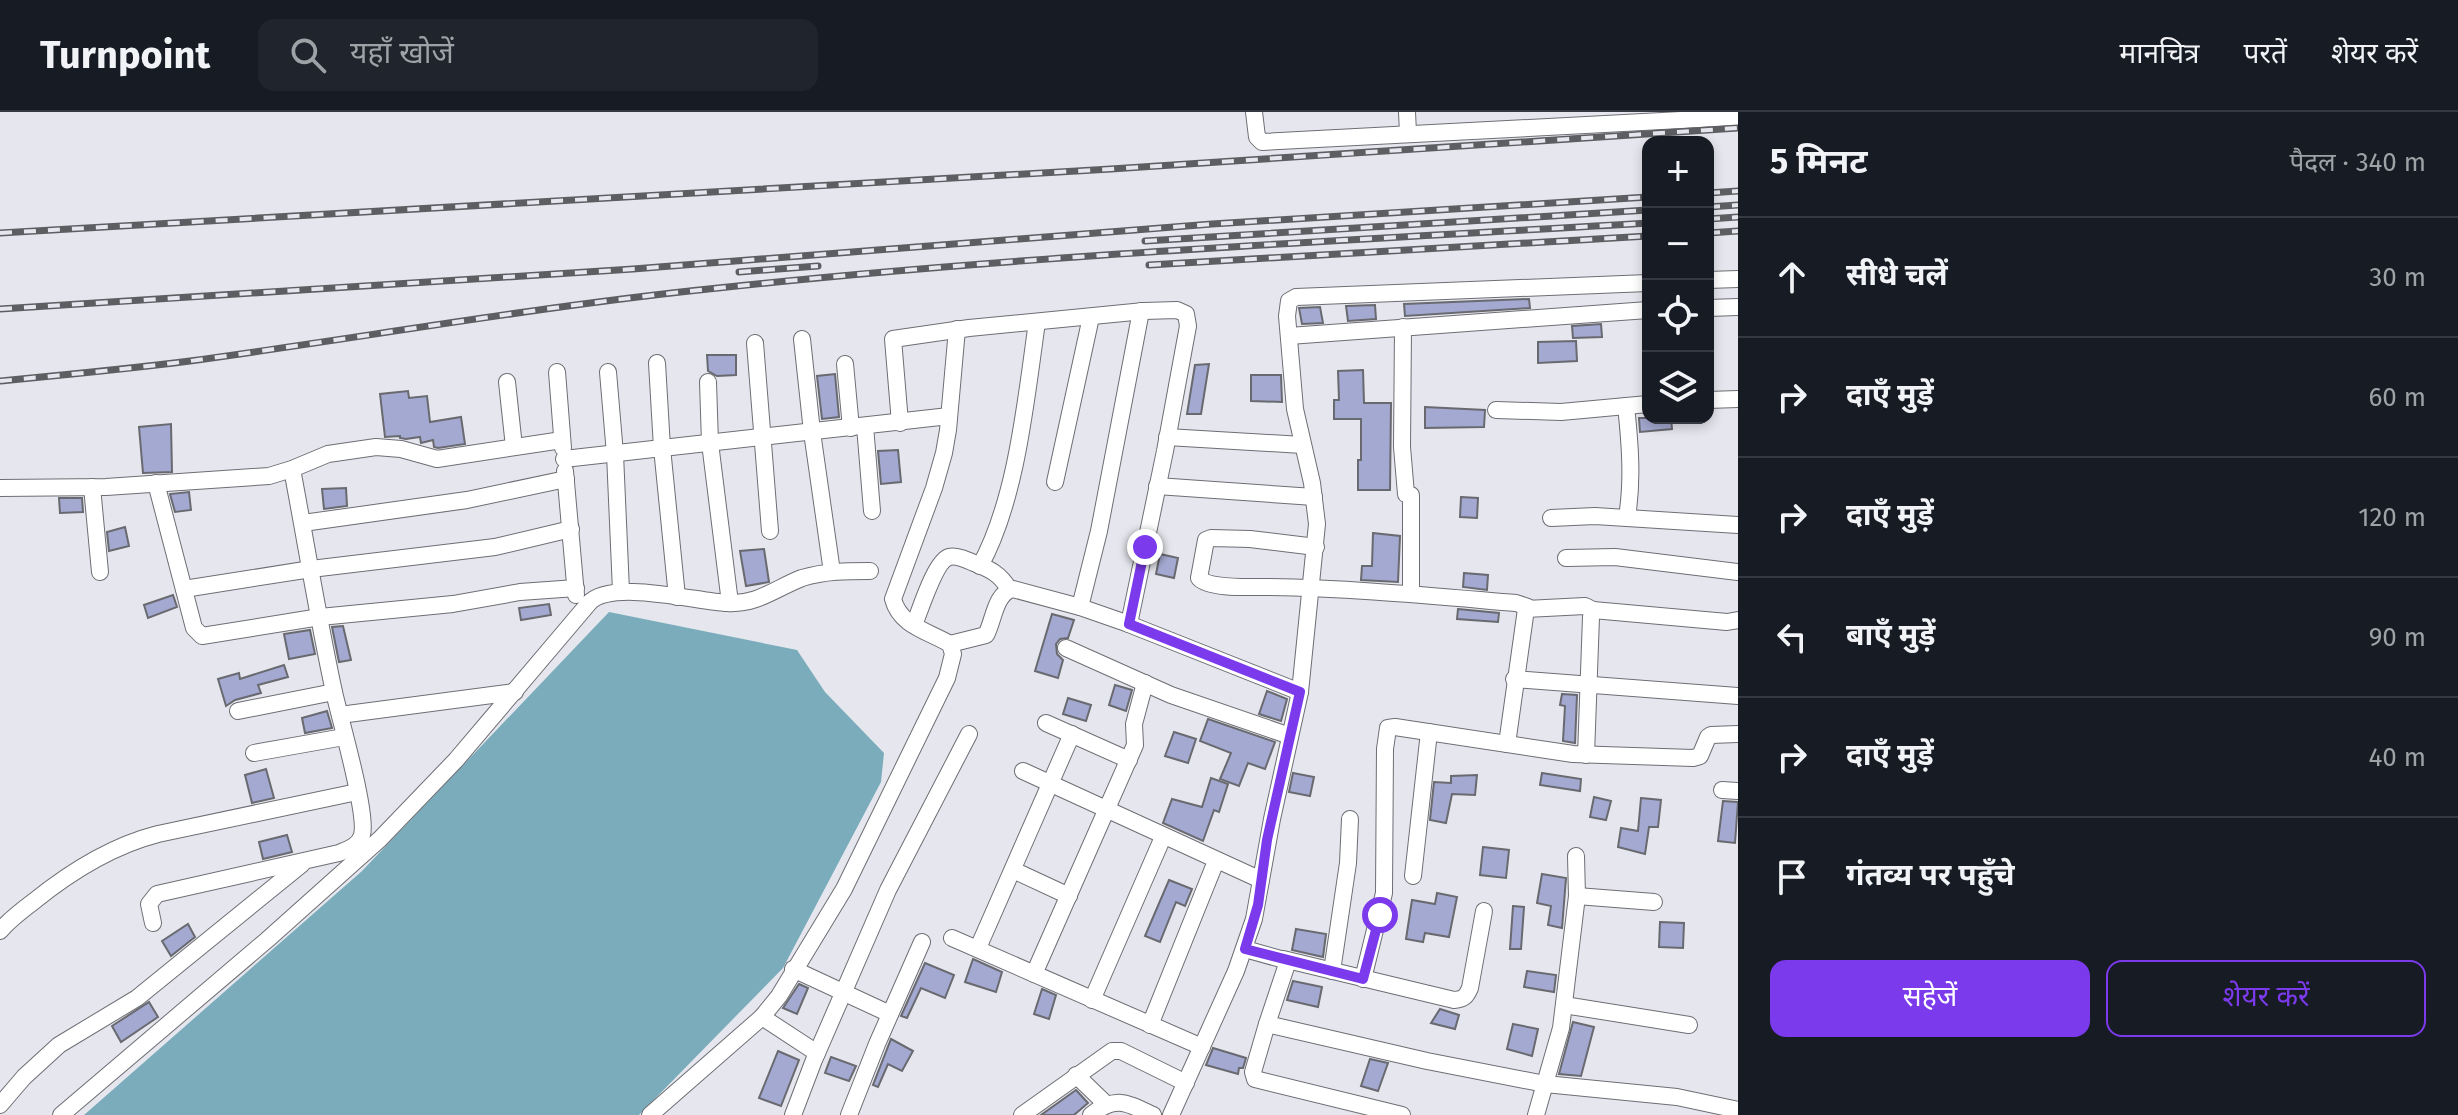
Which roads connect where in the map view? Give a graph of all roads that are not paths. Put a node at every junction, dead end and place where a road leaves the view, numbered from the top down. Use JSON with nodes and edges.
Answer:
{"nodes":[{"id":1,"x":1254,"y":112,"type":"edge"},
{"id":2,"x":1407,"y":112,"type":"edge"},
{"id":3,"x":1644,"y":117,"type":"edge"},
{"id":4,"x":1738,"y":117,"type":"edge"},
{"id":5,"x":1571,"y":118,"type":"edge"},
{"id":6,"x":1408,"y":133,"type":"junction"},
{"id":7,"x":1738,"y":279,"type":"edge"},
{"id":8,"x":1714,"y":280,"type":"edge"},
{"id":9,"x":1642,"y":283,"type":"edge"},
{"id":10,"x":1738,"y":307,"type":"edge"},
{"id":11,"x":1714,"y":308,"type":"edge"},
{"id":12,"x":1642,"y":310,"type":"edge"},
{"id":13,"x":1141,"y":311,"type":"junction"},
{"id":14,"x":1091,"y":317,"type":"junction"},
{"id":15,"x":1037,"y":322,"type":"junction"},
{"id":16,"x":1403,"y":327,"type":"junction"},
{"id":17,"x":957,"y":329,"type":"junction"},
{"id":18,"x":1289,"y":336,"type":"junction"},
{"id":19,"x":802,"y":339,"type":"dead end"},
{"id":20,"x":755,"y":343,"type":"dead end"},
{"id":21,"x":657,"y":363,"type":"dead end"},
{"id":22,"x":845,"y":364,"type":"dead end"},
{"id":23,"x":557,"y":372,"type":"dead end"},
{"id":24,"x":608,"y":372,"type":"dead end"},
{"id":25,"x":507,"y":382,"type":"dead end"},
{"id":26,"x":708,"y":382,"type":"dead end"},
{"id":27,"x":1738,"y":399,"type":"edge"},
{"id":28,"x":1714,"y":400,"type":"edge"},
{"id":29,"x":1642,"y":405,"type":"edge"},
{"id":30,"x":1626,"y":406,"type":"junction"},
{"id":31,"x":1496,"y":410,"type":"dead end"},
{"id":32,"x":949,"y":416,"type":"junction"},
{"id":33,"x":900,"y":423,"type":"junction"},
{"id":34,"x":858,"y":427,"type":"junction"},
{"id":35,"x":812,"y":432,"type":"junction"},
{"id":36,"x":761,"y":437,"type":"junction"},
{"id":37,"x":1167,"y":437,"type":"junction"},
{"id":38,"x":562,"y":440,"type":"junction"},
{"id":39,"x":710,"y":443,"type":"junction"},
{"id":40,"x":1302,"y":445,"type":"junction"},
{"id":41,"x":514,"y":447,"type":"junction"},
{"id":42,"x":662,"y":448,"type":"junction"},
{"id":43,"x":615,"y":454,"type":"junction"},
{"id":44,"x":564,"y":459,"type":"junction"},
{"id":45,"x":292,"y":469,"type":"junction"},
{"id":46,"x":566,"y":479,"type":"junction"},
{"id":47,"x":1055,"y":482,"type":"dead end"},
{"id":48,"x":156,"y":483,"type":"junction"},
{"id":49,"x":1157,"y":486,"type":"junction"},
{"id":50,"x":92,"y":487,"type":"junction"},
{"id":51,"x":0,"y":488,"type":"edge"},
{"id":52,"x":1314,"y":497,"type":"junction"},
{"id":53,"x":872,"y":511,"type":"dead end"},
{"id":54,"x":1627,"y":517,"type":"junction"},
{"id":55,"x":1551,"y":518,"type":"dead end"},
{"id":56,"x":303,"y":523,"type":"junction"},
{"id":57,"x":1738,"y":525,"type":"edge"},
{"id":58,"x":571,"y":529,"type":"junction"},
{"id":59,"x":770,"y":531,"type":"dead end"},
{"id":60,"x":1316,"y":547,"type":"junction"},
{"id":61,"x":1566,"y":558,"type":"dead end"},
{"id":62,"x":980,"y":566,"type":"junction"},
{"id":63,"x":311,"y":569,"type":"junction"},
{"id":64,"x":870,"y":571,"type":"dead end"},
{"id":65,"x":100,"y":572,"type":"dead end"},
{"id":66,"x":832,"y":572,"type":"junction"},
{"id":67,"x":1738,"y":572,"type":"edge"},
{"id":68,"x":576,"y":588,"type":"junction"},
{"id":69,"x":1309,"y":588,"type":"junction"},
{"id":70,"x":184,"y":589,"type":"junction"},
{"id":71,"x":1009,"y":589,"type":"junction"},
{"id":72,"x":621,"y":591,"type":"junction"},
{"id":73,"x":1411,"y":594,"type":"junction"},
{"id":74,"x":677,"y":597,"type":"junction"},
{"id":75,"x":730,"y":603,"type":"junction"},
{"id":76,"x":1080,"y":607,"type":"junction"},
{"id":77,"x":1528,"y":607,"type":"junction"},
{"id":78,"x":1593,"y":610,"type":"junction"},
{"id":79,"x":578,"y":616,"type":"junction"},
{"id":80,"x":320,"y":617,"type":"junction"},
{"id":81,"x":1738,"y":620,"type":"edge"},
{"id":82,"x":1129,"y":624,"type":"junction"},
{"id":83,"x":914,"y":625,"type":"junction"},
{"id":84,"x":950,"y":644,"type":"junction"},
{"id":85,"x":1066,"y":648,"type":"dead end"},
{"id":86,"x":1514,"y":679,"type":"junction"},
{"id":87,"x":1145,"y":683,"type":"junction"},
{"id":88,"x":1588,"y":686,"type":"junction"},
{"id":89,"x":334,"y":692,"type":"junction"},
{"id":90,"x":515,"y":692,"type":"junction"},
{"id":91,"x":1300,"y":692,"type":"junction"},
{"id":92,"x":1738,"y":696,"type":"edge"},
{"id":93,"x":238,"y":711,"type":"dead end"},
{"id":94,"x":340,"y":715,"type":"junction"},
{"id":95,"x":1046,"y":723,"type":"dead end"},
{"id":96,"x":1429,"y":732,"type":"junction"},
{"id":97,"x":969,"y":734,"type":"dead end"},
{"id":98,"x":1072,"y":734,"type":"junction"},
{"id":99,"x":1738,"y":734,"type":"edge"},
{"id":100,"x":1290,"y":736,"type":"junction"},
{"id":101,"x":344,"y":737,"type":"junction"},
{"id":102,"x":1507,"y":744,"type":"junction"},
{"id":103,"x":254,"y":753,"type":"dead end"},
{"id":104,"x":1586,"y":755,"type":"junction"},
{"id":105,"x":1129,"y":760,"type":"junction"},
{"id":106,"x":1023,"y":771,"type":"dead end"},
{"id":107,"x":1051,"y":784,"type":"junction"},
{"id":108,"x":357,"y":792,"type":"junction"},
{"id":109,"x":1107,"y":811,"type":"junction"},
{"id":110,"x":1350,"y":819,"type":"dead end"},
{"id":111,"x":1163,"y":837,"type":"junction"},
{"id":112,"x":1576,"y":856,"type":"dead end"},
{"id":113,"x":306,"y":860,"type":"junction"},
{"id":114,"x":1216,"y":861,"type":"junction"},
{"id":115,"x":1013,"y":870,"type":"junction"},
{"id":116,"x":1413,"y":876,"type":"dead end"},
{"id":117,"x":1261,"y":880,"type":"junction"},
{"id":118,"x":1069,"y":896,"type":"junction"},
{"id":119,"x":1577,"y":896,"type":"junction"},
{"id":120,"x":1654,"y":902,"type":"dead end"},
{"id":121,"x":1484,"y":911,"type":"dead end"},
{"id":122,"x":7,"y":912,"type":"edge"},
{"id":123,"x":153,"y":923,"type":"dead end"},
{"id":124,"x":0,"y":931,"type":"edge"},
{"id":125,"x":952,"y":938,"type":"dead end"},
{"id":126,"x":922,"y":942,"type":"dead end"},
{"id":127,"x":978,"y":948,"type":"junction"},
{"id":128,"x":1245,"y":949,"type":"junction"},
{"id":129,"x":1283,"y":959,"type":"junction"},
{"id":130,"x":793,"y":969,"type":"junction"},
{"id":131,"x":1332,"y":971,"type":"junction"},
{"id":132,"x":1034,"y":974,"type":"junction"},
{"id":133,"x":1363,"y":979,"type":"junction"},
{"id":134,"x":844,"y":992,"type":"junction"},
{"id":135,"x":1092,"y":1000,"type":"junction"},
{"id":136,"x":1564,"y":1005,"type":"junction"},
{"id":137,"x":890,"y":1014,"type":"junction"},
{"id":138,"x":762,"y":1017,"type":"junction"},
{"id":139,"x":1267,"y":1024,"type":"junction"},
{"id":140,"x":1150,"y":1025,"type":"junction"},
{"id":141,"x":1689,"y":1025,"type":"dead end"},
{"id":142,"x":1202,"y":1047,"type":"junction"},
{"id":143,"x":817,"y":1053,"type":"junction"},
{"id":144,"x":1076,"y":1075,"type":"junction"},
{"id":145,"x":1186,"y":1083,"type":"junction"},
{"id":146,"x":1545,"y":1084,"type":"junction"},
{"id":147,"x":0,"y":1105,"type":"edge"},
{"id":148,"x":1107,"y":1105,"type":"junction"},
{"id":149,"x":1738,"y":1110,"type":"edge"},
{"id":150,"x":61,"y":1115,"type":"edge"},
{"id":151,"x":650,"y":1115,"type":"edge"},
{"id":152,"x":793,"y":1115,"type":"edge"},
{"id":153,"x":849,"y":1115,"type":"edge"},
{"id":154,"x":1022,"y":1115,"type":"edge"},
{"id":155,"x":1091,"y":1115,"type":"edge"},
{"id":156,"x":1153,"y":1115,"type":"edge"},
{"id":157,"x":1171,"y":1115,"type":"edge"},
{"id":158,"x":1402,"y":1115,"type":"edge"},
{"id":159,"x":1536,"y":1115,"type":"edge"}],
"edges":[{"from":1,"to":6,"type":"street"},
{"from":2,"to":6,"type":"street"},
{"from":3,"to":4,"type":"street"},
{"from":3,"to":5,"type":"street"},
{"from":5,"to":6,"type":"street"},
{"from":7,"to":8,"type":"street"},
{"from":9,"to":18,"type":"street"},
{"from":10,"to":11,"type":"street"},
{"from":12,"to":16,"type":"street"},
{"from":13,"to":14,"type":"street"},
{"from":13,"to":37,"type":"street"},
{"from":13,"to":76,"type":"street"},
{"from":14,"to":15,"type":"street"},
{"from":14,"to":47,"type":"street"},
{"from":15,"to":17,"type":"street"},
{"from":15,"to":62,"type":"street"},
{"from":16,"to":18,"type":"street"},
{"from":16,"to":73,"type":"street"},
{"from":17,"to":32,"type":"street"},
{"from":17,"to":33,"type":"street"},
{"from":18,"to":40,"type":"street"},
{"from":19,"to":35,"type":"street"},
{"from":20,"to":36,"type":"street"},
{"from":21,"to":42,"type":"street"},
{"from":22,"to":34,"type":"street"},
{"from":23,"to":38,"type":"street"},
{"from":24,"to":43,"type":"street"},
{"from":25,"to":41,"type":"street"},
{"from":26,"to":39,"type":"street"},
{"from":27,"to":28,"type":"street"},
{"from":29,"to":30,"type":"street"},
{"from":30,"to":31,"type":"street"},
{"from":30,"to":54,"type":"street"},
{"from":32,"to":33,"type":"street"},
{"from":32,"to":83,"type":"street"},
{"from":33,"to":34,"type":"street"},
{"from":34,"to":35,"type":"street"},
{"from":34,"to":53,"type":"street"},
{"from":35,"to":36,"type":"street"},
{"from":35,"to":66,"type":"street"},
{"from":36,"to":39,"type":"street"},
{"from":36,"to":59,"type":"street"},
{"from":37,"to":40,"type":"street"},
{"from":37,"to":49,"type":"street"},
{"from":38,"to":41,"type":"street"},
{"from":38,"to":44,"type":"street"},
{"from":39,"to":42,"type":"street"},
{"from":39,"to":75,"type":"street"},
{"from":40,"to":52,"type":"street"},
{"from":41,"to":45,"type":"street"},
{"from":42,"to":43,"type":"street"},
{"from":42,"to":74,"type":"street"},
{"from":43,"to":44,"type":"street"},
{"from":43,"to":72,"type":"street"},
{"from":44,"to":46,"type":"street"},
{"from":45,"to":48,"type":"street"},
{"from":45,"to":56,"type":"street"},
{"from":46,"to":56,"type":"street"},
{"from":46,"to":58,"type":"street"},
{"from":48,"to":50,"type":"street"},
{"from":48,"to":70,"type":"street"},
{"from":49,"to":52,"type":"street"},
{"from":49,"to":82,"type":"street"},
{"from":50,"to":51,"type":"street"},
{"from":50,"to":65,"type":"street"},
{"from":52,"to":60,"type":"street"},
{"from":54,"to":55,"type":"street"},
{"from":54,"to":57,"type":"street"},
{"from":56,"to":63,"type":"street"},
{"from":58,"to":63,"type":"street"},
{"from":58,"to":68,"type":"street"},
{"from":60,"to":69,"type":"street"},
{"from":60,"to":69,"type":"street"},
{"from":61,"to":67,"type":"street"},
{"from":62,"to":71,"type":"street"},
{"from":62,"to":83,"type":"street"},
{"from":63,"to":70,"type":"street"},
{"from":63,"to":80,"type":"street"},
{"from":64,"to":66,"type":"street"},
{"from":66,"to":75,"type":"street"},
{"from":68,"to":79,"type":"street"},
{"from":68,"to":80,"type":"street"},
{"from":69,"to":73,"type":"street"},
{"from":69,"to":91,"type":"street"},
{"from":70,"to":80,"type":"street"},
{"from":71,"to":76,"type":"street"},
{"from":71,"to":84,"type":"street"},
{"from":72,"to":74,"type":"street"},
{"from":72,"to":79,"type":"street"},
{"from":73,"to":77,"type":"street"},
{"from":74,"to":75,"type":"street"},
{"from":76,"to":82,"type":"street"},
{"from":77,"to":78,"type":"street"},
{"from":77,"to":86,"type":"street"},
{"from":78,"to":81,"type":"street"},
{"from":78,"to":88,"type":"street"},
{"from":79,"to":90,"type":"street"},
{"from":80,"to":89,"type":"street"},
{"from":82,"to":91,"type":"street"},
{"from":83,"to":84,"type":"street"},
{"from":84,"to":130,"type":"street"},
{"from":85,"to":87,"type":"street"},
{"from":86,"to":88,"type":"street"},
{"from":86,"to":102,"type":"street"},
{"from":87,"to":100,"type":"street"},
{"from":87,"to":105,"type":"street"},
{"from":88,"to":92,"type":"street"},
{"from":88,"to":104,"type":"street"},
{"from":89,"to":93,"type":"street"},
{"from":89,"to":94,"type":"street"},
{"from":90,"to":94,"type":"street"},
{"from":90,"to":150,"type":"street"},
{"from":91,"to":100,"type":"street"},
{"from":94,"to":101,"type":"street"},
{"from":95,"to":98,"type":"street"},
{"from":96,"to":102,"type":"street"},
{"from":96,"to":116,"type":"street"},
{"from":96,"to":133,"type":"street"},
{"from":97,"to":134,"type":"street"},
{"from":98,"to":105,"type":"street"},
{"from":98,"to":107,"type":"street"},
{"from":99,"to":104,"type":"street"},
{"from":100,"to":117,"type":"street"},
{"from":101,"to":103,"type":"street"},
{"from":101,"to":108,"type":"street"},
{"from":102,"to":104,"type":"street"},
{"from":105,"to":109,"type":"street"},
{"from":106,"to":107,"type":"street"},
{"from":107,"to":109,"type":"street"},
{"from":107,"to":115,"type":"street"},
{"from":108,"to":113,"type":"street"},
{"from":108,"to":122,"type":"street"},
{"from":109,"to":111,"type":"street"},
{"from":109,"to":118,"type":"street"},
{"from":110,"to":131,"type":"street"},
{"from":111,"to":114,"type":"street"},
{"from":111,"to":135,"type":"street"},
{"from":112,"to":119,"type":"street"},
{"from":113,"to":123,"type":"street"},
{"from":113,"to":147,"type":"street"},
{"from":114,"to":117,"type":"street"},
{"from":114,"to":140,"type":"street"},
{"from":115,"to":118,"type":"street"},
{"from":115,"to":127,"type":"street"},
{"from":117,"to":128,"type":"street"},
{"from":118,"to":132,"type":"street"},
{"from":119,"to":120,"type":"street"},
{"from":119,"to":136,"type":"street"},
{"from":121,"to":133,"type":"street"},
{"from":122,"to":124,"type":"street"},
{"from":125,"to":127,"type":"street"},
{"from":126,"to":137,"type":"street"},
{"from":127,"to":132,"type":"street"},
{"from":128,"to":129,"type":"street"},
{"from":128,"to":142,"type":"street"},
{"from":129,"to":131,"type":"street"},
{"from":129,"to":139,"type":"street"},
{"from":130,"to":134,"type":"street"},
{"from":130,"to":138,"type":"street"},
{"from":131,"to":133,"type":"street"},
{"from":132,"to":135,"type":"street"},
{"from":134,"to":137,"type":"street"},
{"from":134,"to":143,"type":"street"},
{"from":135,"to":140,"type":"street"},
{"from":136,"to":141,"type":"street"},
{"from":136,"to":146,"type":"street"},
{"from":137,"to":153,"type":"street"},
{"from":138,"to":143,"type":"street"},
{"from":138,"to":151,"type":"street"},
{"from":139,"to":146,"type":"street"},
{"from":139,"to":158,"type":"street"},
{"from":140,"to":142,"type":"street"},
{"from":142,"to":145,"type":"street"},
{"from":143,"to":152,"type":"street"},
{"from":144,"to":145,"type":"street"},
{"from":144,"to":148,"type":"street"},
{"from":144,"to":154,"type":"street"},
{"from":145,"to":157,"type":"street"},
{"from":146,"to":149,"type":"street"},
{"from":146,"to":159,"type":"street"},
{"from":148,"to":155,"type":"street"},
{"from":148,"to":156,"type":"street"}]}
